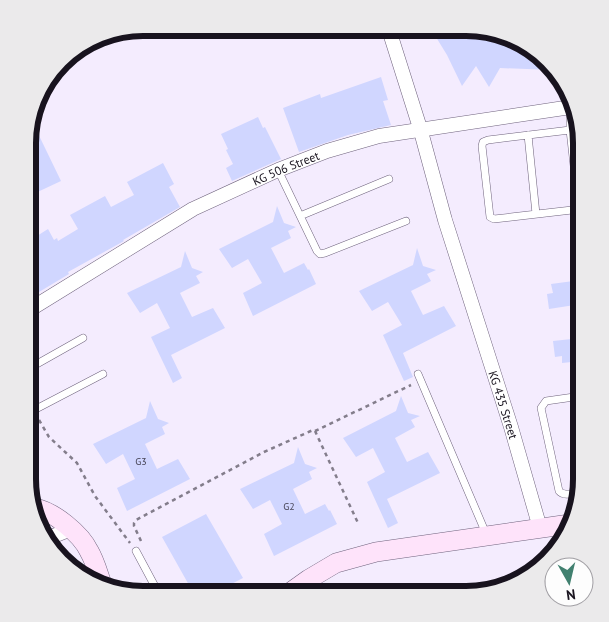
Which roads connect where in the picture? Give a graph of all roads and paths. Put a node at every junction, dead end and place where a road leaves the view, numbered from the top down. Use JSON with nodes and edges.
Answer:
{"nodes":[{"id":1,"x":392,"y":36,"type":"edge"},
{"id":2,"x":566,"y":108,"type":"edge"},
{"id":3,"x":570,"y":121,"type":"edge"},
{"id":4,"x":420,"y":128,"type":"junction"},
{"id":5,"x":570,"y":130,"type":"junction"},
{"id":6,"x":528,"y":135,"type":"junction"},
{"id":7,"x":573,"y":157,"type":"edge"},
{"id":8,"x":278,"y":170,"type":"junction"},
{"id":9,"x":389,"y":178,"type":"dead end"},
{"id":10,"x":573,"y":209,"type":"edge"},
{"id":11,"x":536,"y":214,"type":"junction"},
{"id":12,"x":300,"y":216,"type":"junction"},
{"id":13,"x":406,"y":221,"type":"dead end"},
{"id":14,"x":36,"y":306,"type":"edge"},
{"id":15,"x":83,"y":338,"type":"dead end"},
{"id":16,"x":36,"y":364,"type":"edge"},
{"id":17,"x":103,"y":374,"type":"dead end"},
{"id":18,"x":419,"y":377,"type":"joint"},
{"id":19,"x":573,"y":397,"type":"edge"},
{"id":20,"x":36,"y":409,"type":"edge"},
{"id":21,"x":36,"y":416,"type":"edge"},
{"id":22,"x":315,"y":431,"type":"junction"},
{"id":23,"x":572,"y":494,"type":"edge"},
{"id":24,"x":41,"y":509,"type":"edge"},
{"id":25,"x":358,"y":523,"type":"dead end"},
{"id":26,"x":562,"y":525,"type":"edge"},
{"id":27,"x":71,"y":528,"type":"junction"},
{"id":28,"x":540,"y":528,"type":"junction"},
{"id":29,"x":53,"y":536,"type":"edge"},
{"id":30,"x":488,"y":536,"type":"junction"},
{"id":31,"x":134,"y":549,"type":"junction"},
{"id":32,"x":99,"y":576,"type":"edge"},
{"id":33,"x":155,"y":586,"type":"edge"},
{"id":34,"x":299,"y":586,"type":"edge"}],
"edges":[{"from":1,"to":4,"type":"street","name":"KG 435 Street"},
{"from":2,"to":4,"type":"street","name":"KG 506 Street"},
{"from":3,"to":5,"type":"lane"},
{"from":4,"to":8,"type":"street","name":"KG 506 Street"},
{"from":4,"to":28,"type":"street","name":"KG 435 Street"},
{"from":5,"to":6,"type":"lane"},
{"from":5,"to":7,"type":"lane"},
{"from":6,"to":11,"type":"lane"},
{"from":6,"to":11,"type":"lane"},
{"from":8,"to":12,"type":"lane"},
{"from":8,"to":14,"type":"street","name":"KG 506 Street"},
{"from":9,"to":12,"type":"lane"},
{"from":10,"to":11,"type":"lane"},
{"from":12,"to":13,"type":"lane"},
{"from":15,"to":16,"type":"lane"},
{"from":17,"to":20,"type":"lane"},
{"from":18,"to":22,"type":"path"},
{"from":18,"to":30,"type":"lane"},
{"from":19,"to":23,"type":"lane"},
{"from":21,"to":31,"type":"path"},
{"from":22,"to":25,"type":"path"},
{"from":22,"to":31,"type":"path"},
{"from":24,"to":27,"type":"main road"},
{"from":26,"to":28,"type":"main road"},
{"from":27,"to":29,"type":"street"},
{"from":27,"to":32,"type":"main road"},
{"from":28,"to":30,"type":"main road"},
{"from":30,"to":34,"type":"main road"},
{"from":31,"to":33,"type":"lane"}]}
